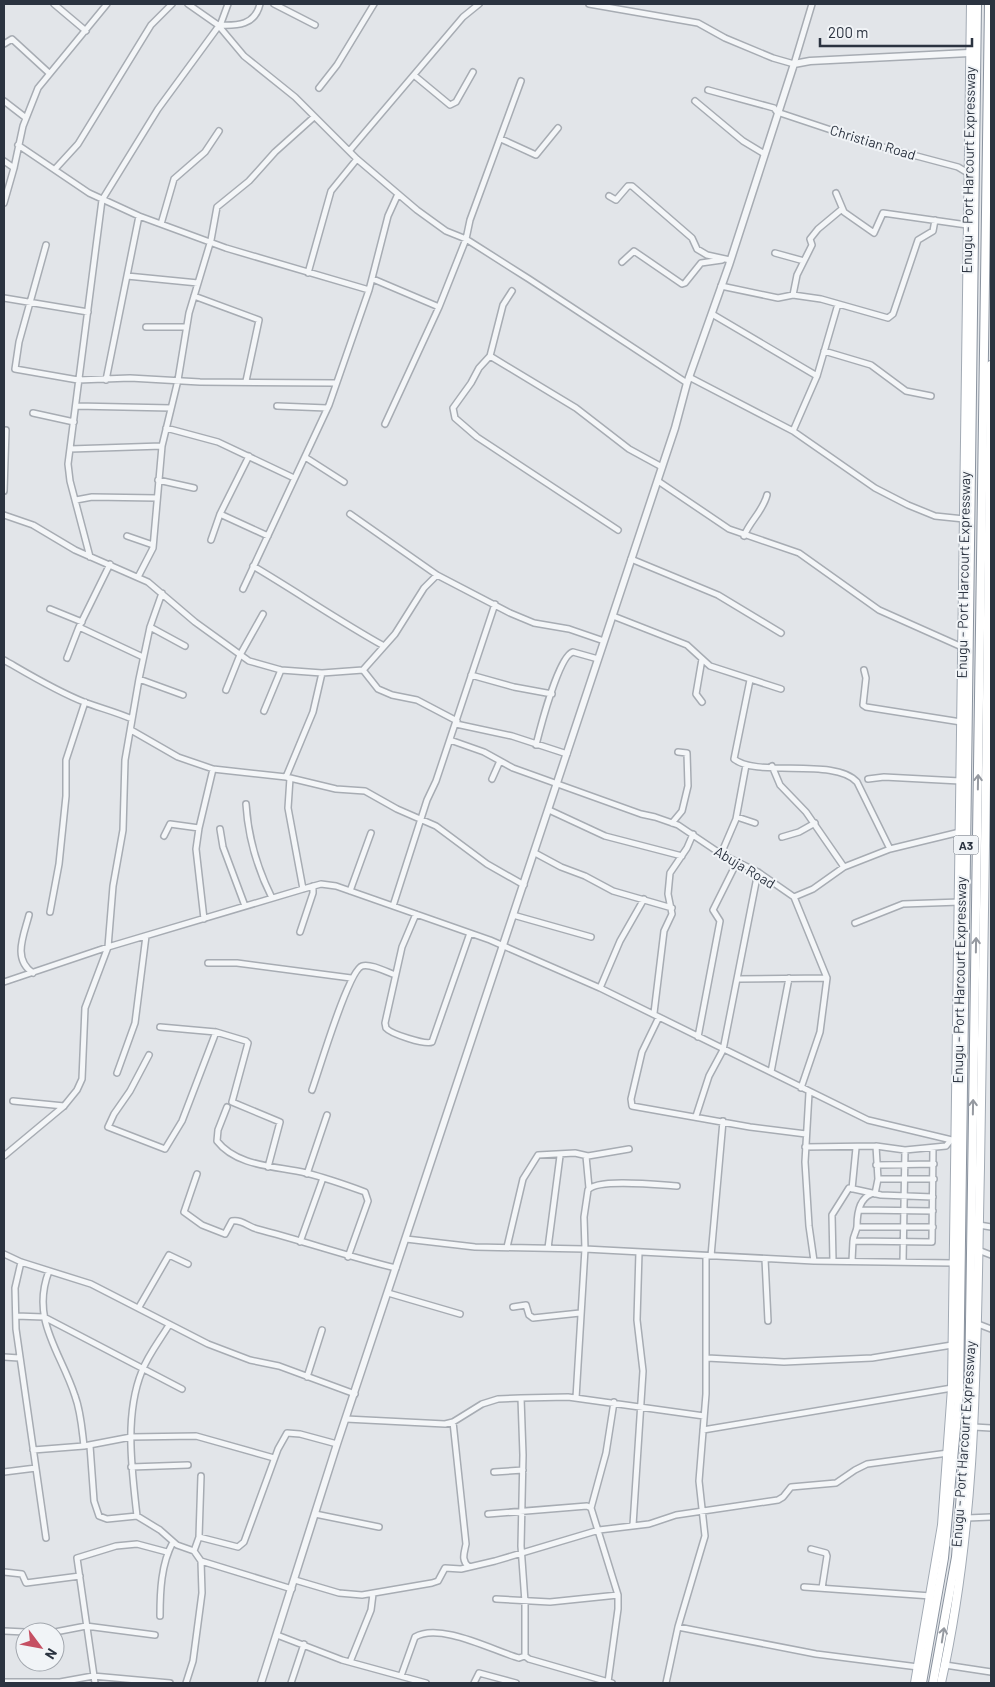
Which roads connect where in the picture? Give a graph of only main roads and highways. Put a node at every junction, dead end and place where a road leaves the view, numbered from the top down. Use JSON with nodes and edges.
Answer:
{"nodes":[{"id":1,"x":971,"y":4,"type":"edge"},
{"id":2,"x":977,"y":4,"type":"edge"},
{"id":3,"x":989,"y":4,"type":"edge"},
{"id":4,"x":991,"y":365,"type":"edge"},
{"id":5,"x":989,"y":730,"type":"edge"},
{"id":6,"x":915,"y":1683,"type":"edge"},
{"id":7,"x":922,"y":1683,"type":"edge"},
{"id":8,"x":933,"y":1683,"type":"edge"},
{"id":9,"x":941,"y":1683,"type":"edge"}],
"edges":[{"from":1,"to":6,"type":"main road","name":"Enugu - Port Harcourt Expressway","number":"A3"},
{"from":2,"to":7,"type":"main road","name":"Enugu - Port Harcourt Expressway","number":"A3"},
{"from":8,"to":3,"type":"main road","name":"Enugu - Port Harcourt Expressway","number":"A3","one_way":true},
{"from":4,"to":5,"type":"main road","name":"Enugu - Port Harcourt Expressway","number":"A3"},
{"from":5,"to":9,"type":"main road","name":"Enugu - Port Harcourt Expressway","number":"A3"}]}
